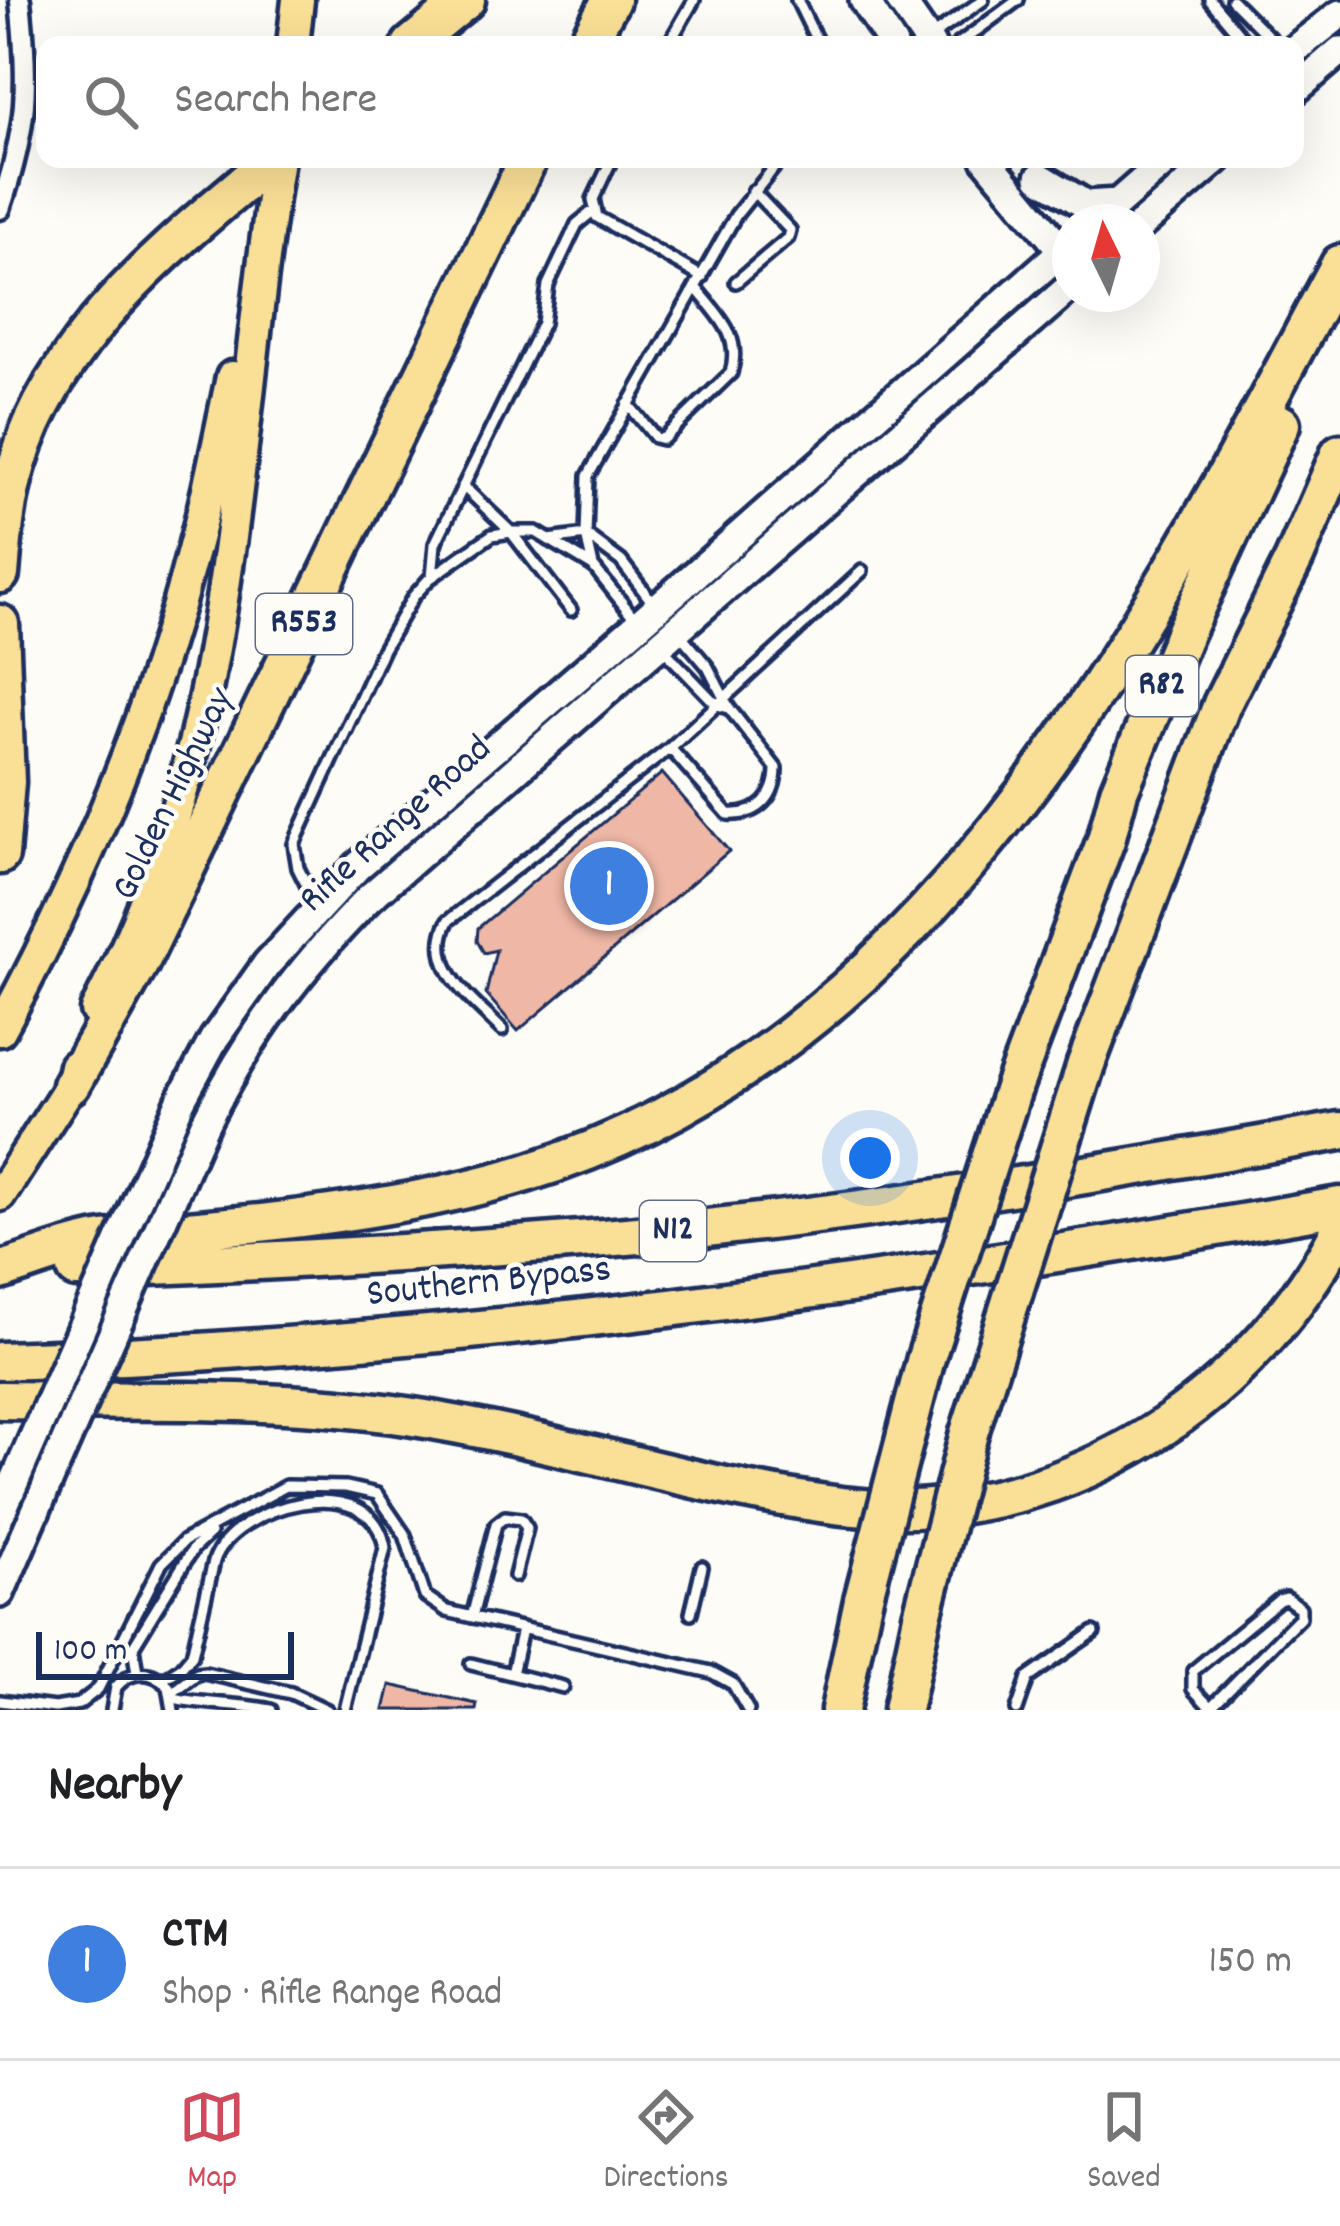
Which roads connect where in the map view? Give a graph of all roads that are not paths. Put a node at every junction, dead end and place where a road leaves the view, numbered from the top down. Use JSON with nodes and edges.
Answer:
{"nodes":[{"id":1,"x":20,"y":0,"type":"edge"},
{"id":2,"x":298,"y":0,"type":"edge"},
{"id":3,"x":611,"y":0,"type":"edge"},
{"id":4,"x":694,"y":0,"type":"edge"},
{"id":5,"x":797,"y":0,"type":"edge"},
{"id":6,"x":864,"y":0,"type":"edge"},
{"id":7,"x":900,"y":0,"type":"edge"},
{"id":8,"x":983,"y":0,"type":"edge"},
{"id":9,"x":1018,"y":0,"type":"edge"},
{"id":10,"x":1210,"y":0,"type":"edge"},
{"id":11,"x":1230,"y":0,"type":"edge"},
{"id":12,"x":465,"y":1,"type":"edge"},
{"id":13,"x":1219,"y":10,"type":"junction"},
{"id":14,"x":1340,"y":14,"type":"edge"},
{"id":15,"x":294,"y":36,"type":"edge"},
{"id":16,"x":422,"y":36,"type":"edge"},
{"id":17,"x":591,"y":36,"type":"edge"},
{"id":18,"x":673,"y":36,"type":"edge"},
{"id":19,"x":815,"y":36,"type":"edge"},
{"id":20,"x":884,"y":36,"type":"edge"},
{"id":21,"x":922,"y":36,"type":"edge"},
{"id":22,"x":935,"y":36,"type":"edge"},
{"id":23,"x":969,"y":36,"type":"edge"},
{"id":24,"x":1241,"y":36,"type":"edge"},
{"id":25,"x":1268,"y":36,"type":"edge"},
{"id":26,"x":1304,"y":42,"type":"edge"},
{"id":27,"x":1340,"y":51,"type":"edge"},
{"id":28,"x":1304,"y":74,"type":"edge"},
{"id":29,"x":265,"y":168,"type":"edge"},
{"id":30,"x":275,"y":168,"type":"edge"},
{"id":31,"x":524,"y":168,"type":"edge"},
{"id":32,"x":608,"y":168,"type":"edge"},
{"id":33,"x":773,"y":168,"type":"edge"},
{"id":34,"x":994,"y":168,"type":"edge"},
{"id":35,"x":1032,"y":168,"type":"edge"},
{"id":36,"x":1158,"y":168,"type":"edge"},
{"id":37,"x":1207,"y":168,"type":"edge"},
{"id":38,"x":753,"y":191,"type":"junction"},
{"id":39,"x":1118,"y":202,"type":"joint"},
{"id":40,"x":1063,"y":204,"type":"edge"},
{"id":41,"x":1027,"y":207,"type":"junction"},
{"id":42,"x":1160,"y":208,"type":"edge"},
{"id":43,"x":0,"y":209,"type":"edge"},
{"id":44,"x":593,"y":211,"type":"junction"},
{"id":45,"x":268,"y":217,"type":"junction"},
{"id":46,"x":1052,"y":234,"type":"edge"},
{"id":47,"x":1052,"y":263,"type":"edge"},
{"id":48,"x":1340,"y":264,"type":"edge"},
{"id":49,"x":699,"y":282,"type":"junction"},
{"id":50,"x":736,"y":282,"type":"dead end"},
{"id":51,"x":1022,"y":285,"type":"junction"},
{"id":52,"x":1340,"y":296,"type":"edge"},
{"id":53,"x":1052,"y":303,"type":"edge"},
{"id":54,"x":628,"y":404,"type":"junction"},
{"id":55,"x":1340,"y":454,"type":"edge"},
{"id":56,"x":463,"y":486,"type":"junction"},
{"id":57,"x":512,"y":532,"type":"junction"},
{"id":58,"x":586,"y":535,"type":"junction"},
{"id":59,"x":550,"y":540,"type":"junction"},
{"id":60,"x":593,"y":566,"type":"junction"},
{"id":61,"x":862,"y":571,"type":"dead end"},
{"id":62,"x":0,"y":574,"type":"edge"},
{"id":63,"x":432,"y":577,"type":"junction"},
{"id":64,"x":571,"y":610,"type":"dead end"},
{"id":65,"x":648,"y":616,"type":"junction"},
{"id":66,"x":0,"y":624,"type":"edge"},
{"id":67,"x":670,"y":640,"type":"junction"},
{"id":68,"x":724,"y":704,"type":"junction"},
{"id":69,"x":670,"y":748,"type":"junction"},
{"id":70,"x":0,"y":855,"type":"edge"},
{"id":71,"x":317,"y":907,"type":"junction"},
{"id":72,"x":0,"y":1030,"type":"edge"},
{"id":73,"x":502,"y":1030,"type":"dead end"},
{"id":74,"x":71,"y":1084,"type":"junction"},
{"id":75,"x":1340,"y":1131,"type":"edge"},
{"id":76,"x":6,"y":1186,"type":"edge"},
{"id":77,"x":1340,"y":1206,"type":"edge"},
{"id":78,"x":1340,"y":1229,"type":"edge"},
{"id":79,"x":0,"y":1272,"type":"edge"},
{"id":80,"x":0,"y":1361,"type":"edge"},
{"id":81,"x":0,"y":1400,"type":"edge"},
{"id":82,"x":1,"y":1512,"type":"edge"},
{"id":83,"x":218,"y":1525,"type":"junction"},
{"id":84,"x":702,"y":1568,"type":"dead end"},
{"id":85,"x":515,"y":1576,"type":"dead end"},
{"id":86,"x":0,"y":1593,"type":"edge"},
{"id":87,"x":691,"y":1613,"type":"dead end"},
{"id":88,"x":472,"y":1617,"type":"junction"},
{"id":89,"x":522,"y":1629,"type":"junction"},
{"id":90,"x":1094,"y":1632,"type":"dead end"},
{"id":91,"x":472,"y":1664,"type":"dead end"},
{"id":92,"x":137,"y":1673,"type":"junction"},
{"id":93,"x":512,"y":1674,"type":"junction"},
{"id":94,"x":123,"y":1679,"type":"junction"},
{"id":95,"x":162,"y":1679,"type":"junction"},
{"id":96,"x":106,"y":1680,"type":"junction"},
{"id":97,"x":563,"y":1687,"type":"dead end"},
{"id":98,"x":112,"y":1696,"type":"junction"},
{"id":99,"x":173,"y":1700,"type":"edge"},
{"id":100,"x":0,"y":1702,"type":"edge"},
{"id":101,"x":1209,"y":1708,"type":"edge"},
{"id":102,"x":18,"y":1710,"type":"edge"},
{"id":103,"x":101,"y":1710,"type":"edge"},
{"id":104,"x":112,"y":1710,"type":"edge"},
{"id":105,"x":271,"y":1710,"type":"edge"},
{"id":106,"x":327,"y":1710,"type":"edge"},
{"id":107,"x":345,"y":1710,"type":"edge"},
{"id":108,"x":748,"y":1710,"type":"edge"},
{"id":109,"x":840,"y":1710,"type":"edge"},
{"id":110,"x":902,"y":1710,"type":"edge"},
{"id":111,"x":1017,"y":1710,"type":"edge"}],
"edges":[{"from":1,"to":43,"type":"street"},
{"from":2,"to":15,"type":"main road"},
{"from":3,"to":17,"type":"highway"},
{"from":4,"to":18,"type":"lane"},
{"from":5,"to":19,"type":"lane"},
{"from":6,"to":20,"type":"main road"},
{"from":7,"to":21,"type":"main road"},
{"from":8,"to":22,"type":"lane"},
{"from":9,"to":23,"type":"lane"},
{"from":10,"to":13,"type":"lane"},
{"from":11,"to":13,"type":"lane"},
{"from":11,"to":25,"type":"lane"},
{"from":12,"to":16,"type":"highway"},
{"from":13,"to":24,"type":"lane"},
{"from":14,"to":26,"type":"main road"},
{"from":27,"to":28,"type":"main road"},
{"from":29,"to":62,"type":"highway"},
{"from":30,"to":45,"type":"main road"},
{"from":31,"to":74,"type":"highway","name":"Golden Highway","number":"R553"},
{"from":32,"to":44,"type":"lane"},
{"from":33,"to":38,"type":"lane"},
{"from":34,"to":41,"type":"main road"},
{"from":35,"to":39,"type":"main road"},
{"from":35,"to":40,"type":"main road"},
{"from":36,"to":39,"type":"main road"},
{"from":37,"to":42,"type":"main road"},
{"from":38,"to":49,"type":"lane"},
{"from":38,"to":50,"type":"lane"},
{"from":41,"to":46,"type":"main road"},
{"from":41,"to":51,"type":"main road"},
{"from":44,"to":49,"type":"lane"},
{"from":44,"to":56,"type":"lane"},
{"from":45,"to":72,"type":"main road"},
{"from":45,"to":74,"type":"main road"},
{"from":47,"to":51,"type":"main road","name":"Rifle Range Road"},
{"from":48,"to":79,"type":"highway"},
{"from":49,"to":54,"type":"lane"},
{"from":49,"to":54,"type":"lane"},
{"from":51,"to":65,"type":"main road","name":"Rifle Range Road"},
{"from":52,"to":109,"type":"highway","number":"R82","bridge":true},
{"from":53,"to":67,"type":"main road","name":"Rifle Range Road"},
{"from":54,"to":58,"type":"lane"},
{"from":55,"to":110,"type":"highway","number":"R82","bridge":true},
{"from":56,"to":57,"type":"lane"},
{"from":56,"to":63,"type":"lane"},
{"from":57,"to":59,"type":"lane"},
{"from":57,"to":63,"type":"lane"},
{"from":57,"to":64,"type":"lane"},
{"from":58,"to":59,"type":"lane"},
{"from":58,"to":60,"type":"lane"},
{"from":58,"to":65,"type":"lane"},
{"from":59,"to":60,"type":"lane"},
{"from":60,"to":65,"type":"lane"},
{"from":61,"to":68,"type":"lane"},
{"from":63,"to":71,"type":"lane"},
{"from":65,"to":67,"type":"lane"},
{"from":65,"to":67,"type":"lane"},
{"from":65,"to":71,"type":"main road","name":"Rifle Range Road"},
{"from":66,"to":70,"type":"highway"},
{"from":67,"to":68,"type":"lane"},
{"from":67,"to":68,"type":"lane"},
{"from":67,"to":86,"type":"main road","name":"Rifle Range Road","bridge":true},
{"from":68,"to":69,"type":"lane"},
{"from":68,"to":69,"type":"lane"},
{"from":69,"to":73,"type":"lane"},
{"from":71,"to":82,"type":"main road","name":"Rifle Range Road","bridge":true},
{"from":74,"to":76,"type":"main road","name":"Golden Highway","number":"R553"},
{"from":75,"to":79,"type":"highway","name":"Southern Bypass","number":"N12"},
{"from":77,"to":80,"type":"highway","name":"Southern Bypass","number":"N12"},
{"from":78,"to":81,"type":"highway"},
{"from":83,"to":88,"type":"lane"},
{"from":83,"to":92,"type":"lane"},
{"from":83,"to":96,"type":"lane"},
{"from":84,"to":87,"type":"lane"},
{"from":85,"to":88,"type":"lane"},
{"from":88,"to":89,"type":"lane"},
{"from":89,"to":93,"type":"lane"},
{"from":89,"to":108,"type":"lane"},
{"from":90,"to":111,"type":"lane"},
{"from":91,"to":93,"type":"lane"},
{"from":92,"to":94,"type":"lane"},
{"from":92,"to":95,"type":"lane"},
{"from":93,"to":97,"type":"lane"},
{"from":94,"to":96,"type":"lane"},
{"from":94,"to":98,"type":"lane"},
{"from":95,"to":99,"type":"lane"},
{"from":95,"to":107,"type":"lane"},
{"from":96,"to":100,"type":"lane"},
{"from":98,"to":103,"type":"lane"},
{"from":98,"to":104,"type":"lane"},
{"from":99,"to":105,"type":"lane"},
{"from":99,"to":106,"type":"lane"},
{"from":100,"to":102,"type":"lane"},
{"from":101,"to":101,"type":"lane"}]}
